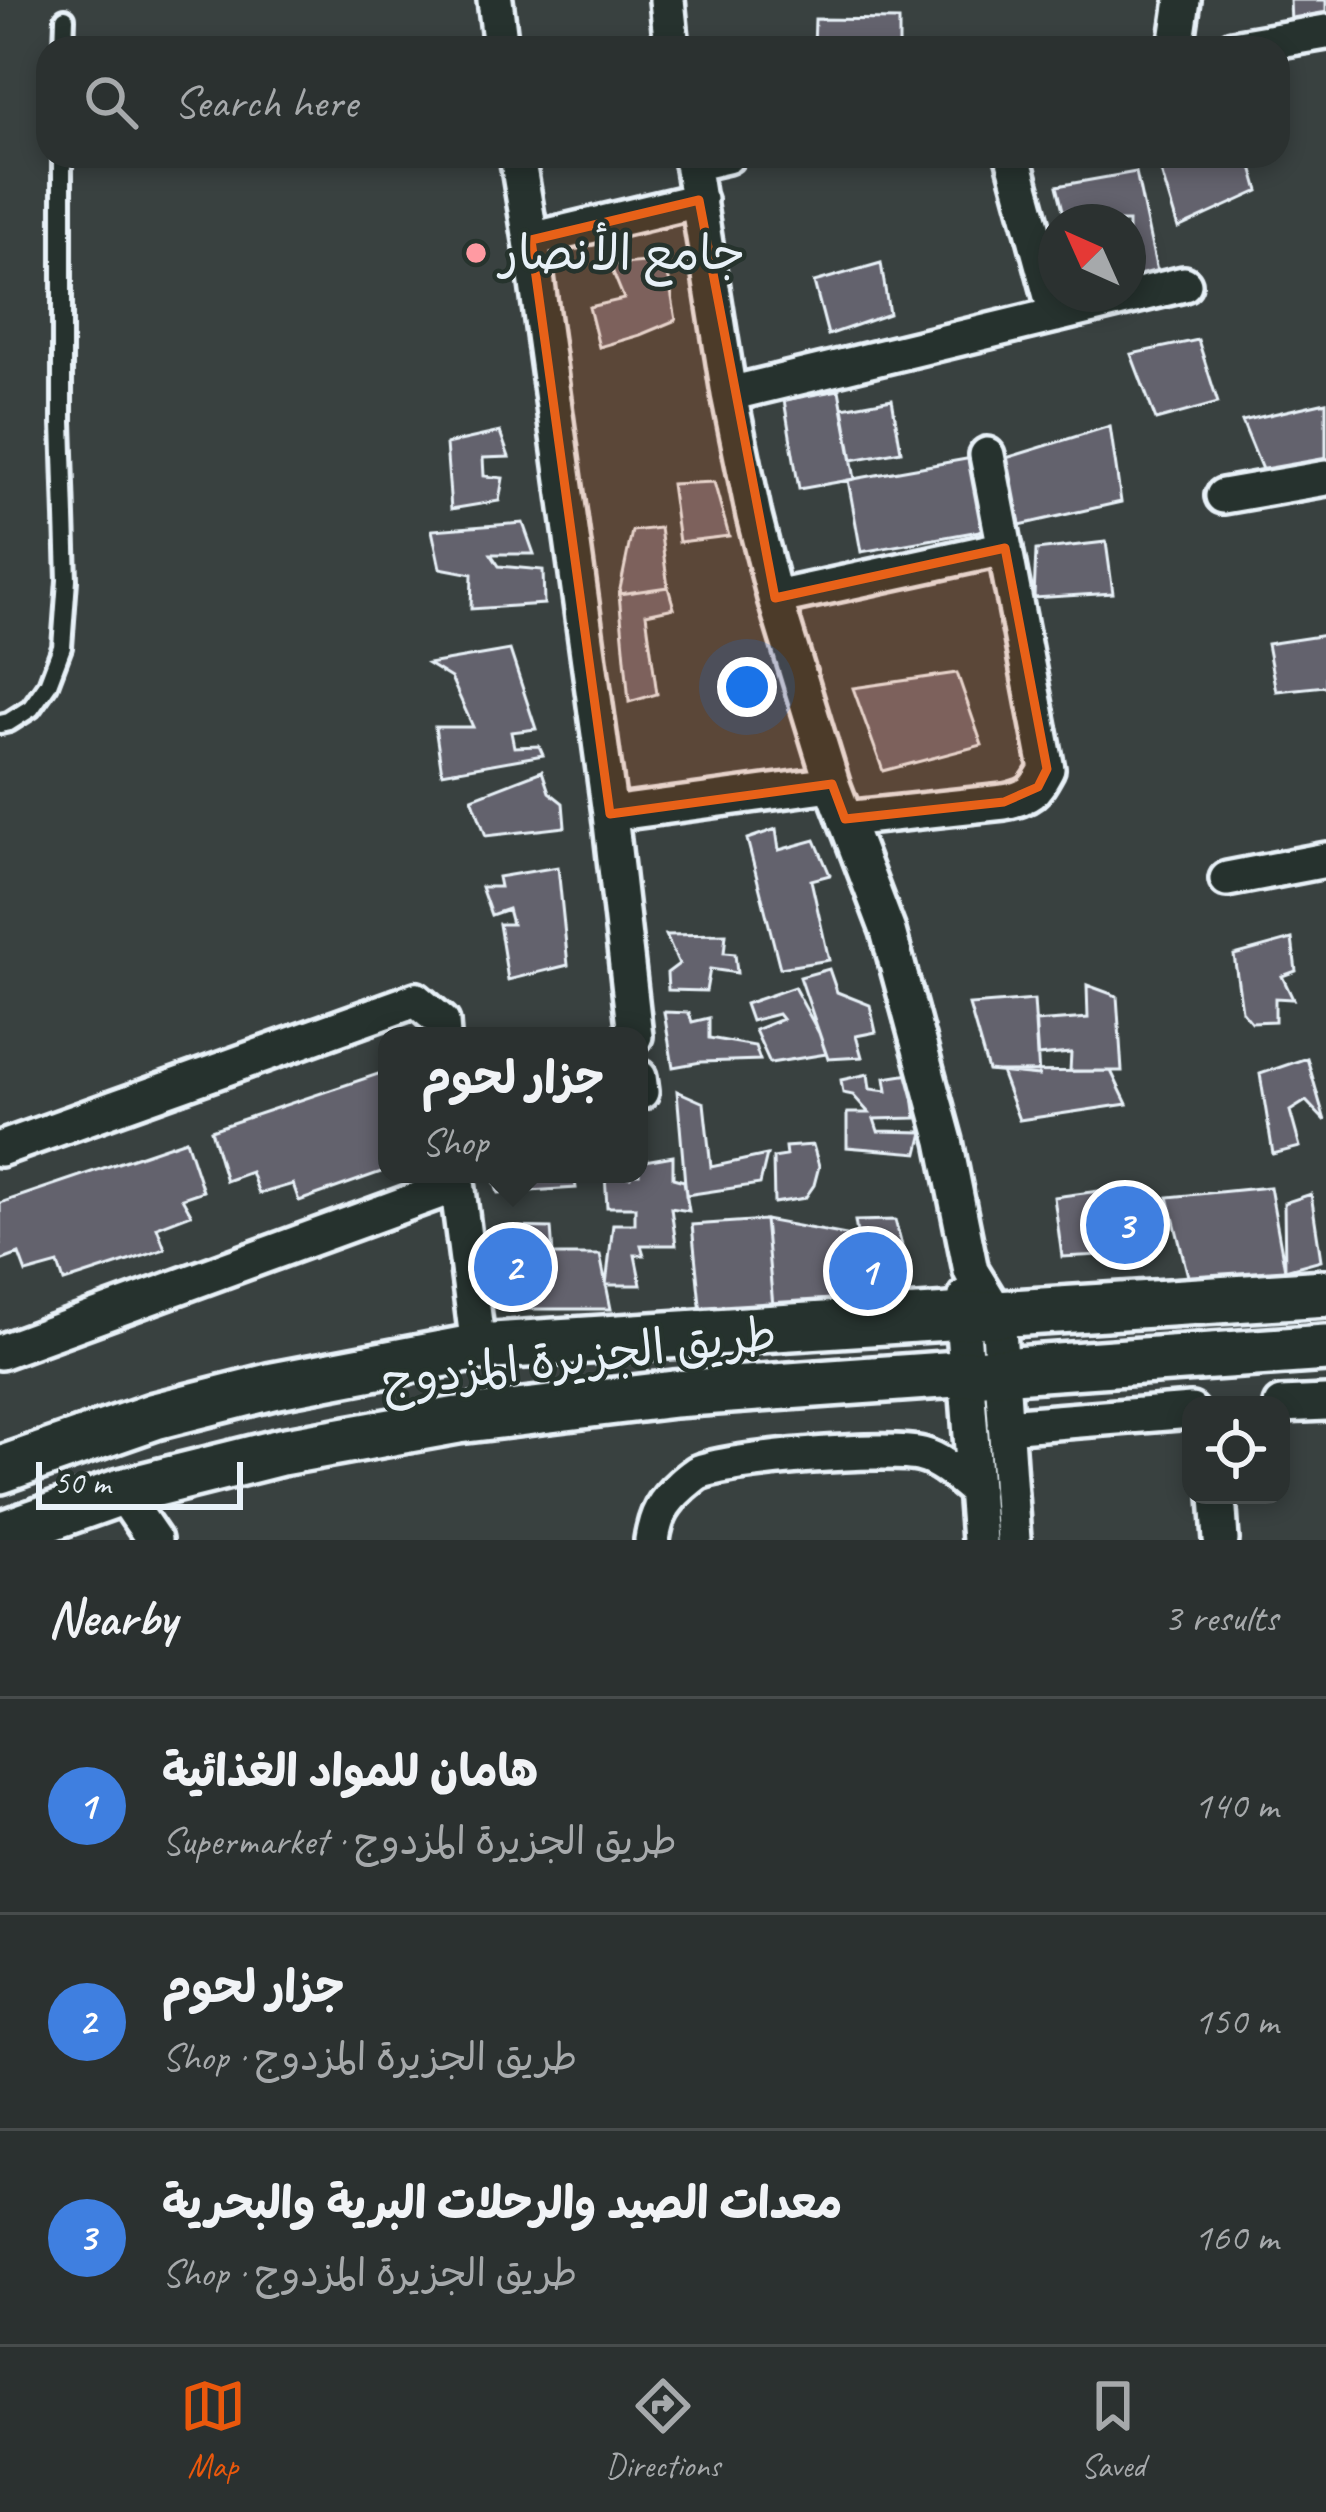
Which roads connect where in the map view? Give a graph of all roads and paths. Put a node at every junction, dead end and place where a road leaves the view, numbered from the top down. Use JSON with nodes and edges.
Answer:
{"nodes":[{"id":1,"x":495,"y":0,"type":"edge"},
{"id":2,"x":667,"y":0,"type":"edge"},
{"id":3,"x":1183,"y":0,"type":"edge"},
{"id":4,"x":65,"y":18,"type":"dead end"},
{"id":5,"x":1326,"y":32,"type":"edge"},
{"id":6,"x":64,"y":36,"type":"edge"},
{"id":7,"x":500,"y":36,"type":"edge"},
{"id":8,"x":671,"y":36,"type":"edge"},
{"id":9,"x":1178,"y":36,"type":"edge"},
{"id":10,"x":1290,"y":38,"type":"edge"},
{"id":11,"x":62,"y":168,"type":"edge"},
{"id":12,"x":519,"y":168,"type":"edge"},
{"id":13,"x":693,"y":168,"type":"edge"},
{"id":14,"x":1016,"y":168,"type":"edge"},
{"id":15,"x":699,"y":200,"type":"junction"},
{"id":16,"x":531,"y":239,"type":"junction"},
{"id":17,"x":1184,"y":284,"type":"dead end"},
{"id":18,"x":1056,"y":315,"type":"junction"},
{"id":19,"x":729,"y":394,"type":"junction"},
{"id":20,"x":987,"y":455,"type":"dead end"},
{"id":21,"x":1326,"y":478,"type":"edge"},
{"id":22,"x":1223,"y":496,"type":"dead end"},
{"id":23,"x":1005,"y":548,"type":"junction"},
{"id":24,"x":775,"y":598,"type":"junction"},
{"id":25,"x":0,"y":724,"type":"edge"},
{"id":26,"x":832,"y":784,"type":"junction"},
{"id":27,"x":610,"y":814,"type":"junction"},
{"id":28,"x":845,"y":819,"type":"junction"},
{"id":29,"x":1326,"y":860,"type":"edge"},
{"id":30,"x":1227,"y":879,"type":"dead end"},
{"id":31,"x":442,"y":1027,"type":"edge"},
{"id":32,"x":633,"y":1027,"type":"edge"},
{"id":33,"x":0,"y":1149,"type":"edge"},
{"id":34,"x":449,"y":1183,"type":"edge"},
{"id":35,"x":457,"y":1183,"type":"edge"},
{"id":36,"x":1326,"y":1293,"type":"edge"},
{"id":37,"x":980,"y":1316,"type":"junction"},
{"id":38,"x":478,"y":1347,"type":"junction"},
{"id":39,"x":1326,"y":1348,"type":"edge"},
{"id":40,"x":0,"y":1352,"type":"edge"},
{"id":41,"x":984,"y":1373,"type":"junction"},
{"id":42,"x":1326,"y":1403,"type":"edge"},
{"id":43,"x":1290,"y":1405,"type":"edge"},
{"id":44,"x":1182,"y":1412,"type":"edge"},
{"id":45,"x":1005,"y":1426,"type":"junction"},
{"id":46,"x":0,"y":1470,"type":"edge"},
{"id":47,"x":976,"y":1491,"type":"junction"},
{"id":48,"x":121,"y":1492,"type":"junction"},
{"id":49,"x":1219,"y":1504,"type":"edge"},
{"id":50,"x":0,"y":1535,"type":"edge"},
{"id":51,"x":154,"y":1540,"type":"edge"},
{"id":52,"x":652,"y":1540,"type":"edge"},
{"id":53,"x":979,"y":1540,"type":"edge"},
{"id":54,"x":1013,"y":1540,"type":"edge"},
{"id":55,"x":1222,"y":1540,"type":"edge"}],
"edges":[{"from":1,"to":7,"type":"street"},
{"from":2,"to":8,"type":"street"},
{"from":3,"to":9,"type":"street"},
{"from":4,"to":6,"type":"lane"},
{"from":5,"to":10,"type":"street"},
{"from":11,"to":25,"type":"lane"},
{"from":12,"to":16,"type":"street"},
{"from":13,"to":15,"type":"street"},
{"from":14,"to":18,"type":"street"},
{"from":15,"to":16,"type":"street"},
{"from":15,"to":19,"type":"street"},
{"from":16,"to":27,"type":"street"},
{"from":17,"to":18,"type":"street"},
{"from":18,"to":19,"type":"street"},
{"from":19,"to":24,"type":"street"},
{"from":20,"to":23,"type":"street"},
{"from":21,"to":22,"type":"street"},
{"from":23,"to":24,"type":"street"},
{"from":23,"to":28,"type":"street"},
{"from":24,"to":26,"type":"street"},
{"from":26,"to":27,"type":"street"},
{"from":26,"to":28,"type":"street"},
{"from":27,"to":32,"type":"street"},
{"from":28,"to":37,"type":"street"},
{"from":29,"to":30,"type":"street"},
{"from":31,"to":33,"type":"street"},
{"from":34,"to":40,"type":"street"},
{"from":35,"to":38,"type":"street"},
{"from":36,"to":37,"type":"main road","name":"طريق الجزيرة المزدوج"},
{"from":37,"to":38,"type":"main road","name":"طريق الجزيرة المزدوج"},
{"from":37,"to":41,"type":"street"},
{"from":38,"to":46,"type":"main road","name":"طريق الجزيرة المزدوج"},
{"from":39,"to":41,"type":"main road","name":"طريق الجزيرة المزدوج"},
{"from":41,"to":45,"type":"street"},
{"from":41,"to":47,"type":"street"},
{"from":41,"to":48,"type":"main road","name":"طريق الجزيرة المزدوج"},
{"from":42,"to":43,"type":"street"},
{"from":44,"to":45,"type":"street"},
{"from":45,"to":54,"type":"street"},
{"from":47,"to":52,"type":"street"},
{"from":47,"to":53,"type":"street"},
{"from":48,"to":50,"type":"main road","name":"طريق الجزيرة المزدوج"},
{"from":48,"to":51,"type":"street"},
{"from":49,"to":55,"type":"street"}]}
